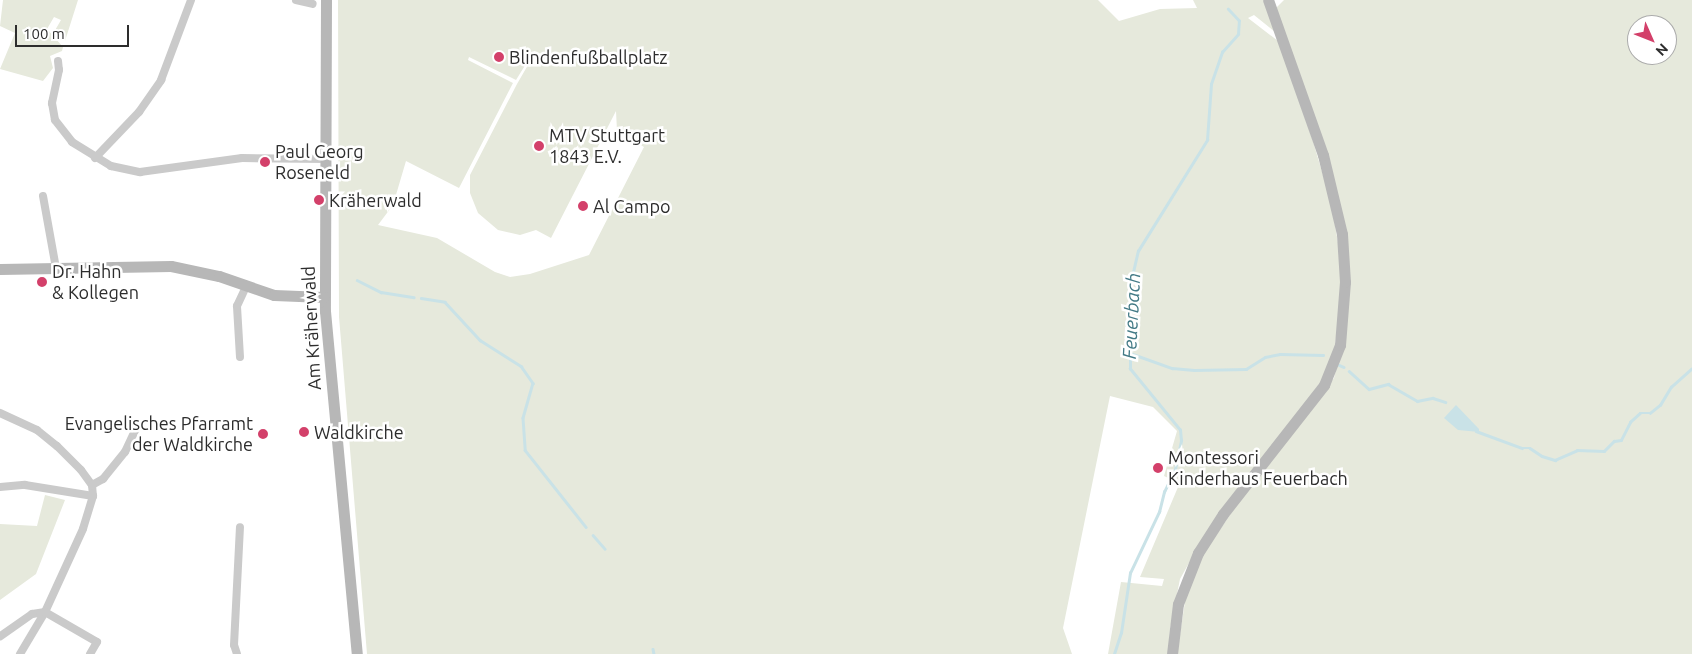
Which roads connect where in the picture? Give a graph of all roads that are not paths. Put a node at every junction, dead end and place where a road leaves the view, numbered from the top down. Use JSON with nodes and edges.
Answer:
{"nodes":[{"id":1,"x":191,"y":0,"type":"edge"},
{"id":2,"x":296,"y":0,"type":"edge"},
{"id":3,"x":326,"y":0,"type":"edge"},
{"id":4,"x":1268,"y":0,"type":"edge"},
{"id":5,"x":313,"y":4,"type":"dead end"},
{"id":6,"x":58,"y":61,"type":"dead end"},
{"id":7,"x":95,"y":158,"type":"junction"},
{"id":8,"x":326,"y":159,"type":"junction"},
{"id":9,"x":43,"y":196,"type":"dead end"},
{"id":10,"x":0,"y":268,"type":"edge"},
{"id":11,"x":56,"y":268,"type":"junction"},
{"id":12,"x":247,"y":285,"type":"junction"},
{"id":13,"x":324,"y":297,"type":"junction"},
{"id":14,"x":240,"y":357,"type":"dead end"},
{"id":15,"x":0,"y":414,"type":"edge"},
{"id":16,"x":136,"y":428,"type":"dead end"},
{"id":17,"x":92,"y":485,"type":"junction"},
{"id":18,"x":0,"y":487,"type":"edge"},
{"id":19,"x":93,"y":496,"type":"junction"},
{"id":20,"x":240,"y":527,"type":"dead end"},
{"id":21,"x":45,"y":612,"type":"junction"},
{"id":22,"x":0,"y":636,"type":"edge"},
{"id":23,"x":20,"y":654,"type":"edge"},
{"id":24,"x":90,"y":654,"type":"edge"},
{"id":25,"x":237,"y":654,"type":"edge"},
{"id":26,"x":356,"y":654,"type":"edge"},
{"id":27,"x":1172,"y":654,"type":"edge"}],
"edges":[{"from":1,"to":7,"type":"street"},
{"from":2,"to":5,"type":"street"},
{"from":3,"to":8,"type":"main road","name":"Am Kräherwald"},
{"from":4,"to":27,"type":"main road"},
{"from":6,"to":7,"type":"street"},
{"from":7,"to":8,"type":"street"},
{"from":8,"to":13,"type":"main road","name":"Am Kräherwald"},
{"from":9,"to":11,"type":"street"},
{"from":10,"to":11,"type":"main road"},
{"from":11,"to":12,"type":"main road"},
{"from":12,"to":13,"type":"main road"},
{"from":12,"to":14,"type":"street"},
{"from":13,"to":26,"type":"main road","name":"Am Kräherwald"},
{"from":15,"to":17,"type":"street"},
{"from":16,"to":17,"type":"street"},
{"from":17,"to":19,"type":"street"},
{"from":18,"to":19,"type":"street"},
{"from":19,"to":21,"type":"street"},
{"from":20,"to":25,"type":"street"},
{"from":21,"to":22,"type":"street"},
{"from":21,"to":23,"type":"street"},
{"from":21,"to":24,"type":"street"}]}
